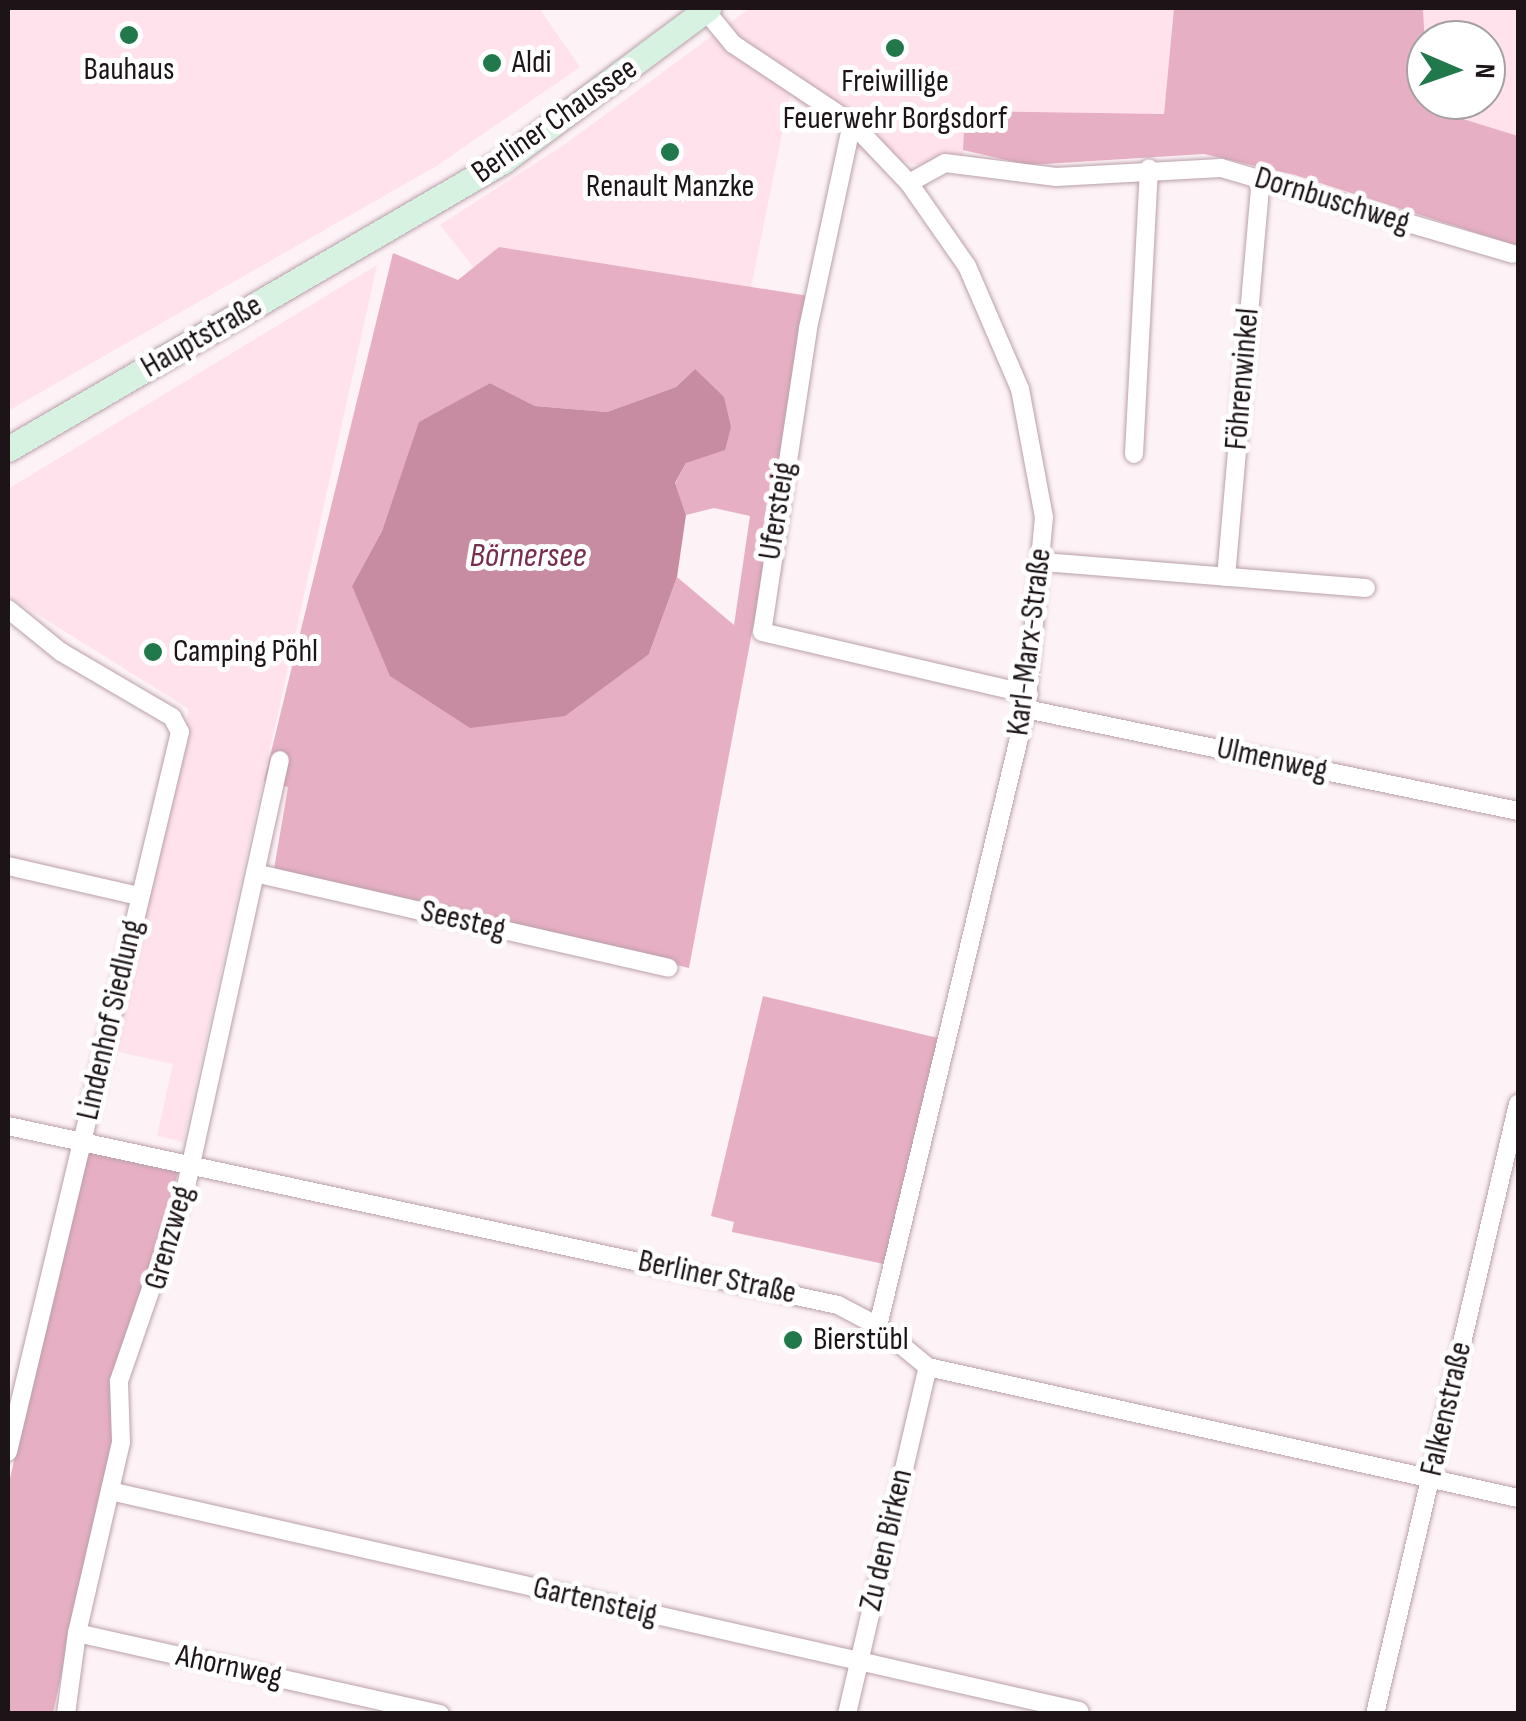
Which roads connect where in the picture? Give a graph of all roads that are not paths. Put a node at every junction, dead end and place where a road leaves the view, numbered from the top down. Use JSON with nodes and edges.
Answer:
{"nodes":[{"id":1,"x":706,"y":9,"type":"edge"},
{"id":2,"x":852,"y":123,"type":"junction"},
{"id":3,"x":1149,"y":168,"type":"junction"},
{"id":4,"x":1261,"y":180,"type":"junction"},
{"id":5,"x":908,"y":183,"type":"junction"},
{"id":6,"x":395,"y":224,"type":"joint"},
{"id":7,"x":1513,"y":254,"type":"dead end"},
{"id":8,"x":8,"y":449,"type":"edge"},
{"id":9,"x":1134,"y":454,"type":"dead end"},
{"id":10,"x":1043,"y":562,"type":"junction"},
{"id":11,"x":1226,"y":577,"type":"junction"},
{"id":12,"x":1366,"y":588,"type":"dead end"},
{"id":13,"x":8,"y":609,"type":"edge"},
{"id":14,"x":1027,"y":702,"type":"junction"},
{"id":15,"x":280,"y":760,"type":"dead end"},
{"id":16,"x":1518,"y":810,"type":"edge"},
{"id":17,"x":8,"y":866,"type":"edge"},
{"id":18,"x":259,"y":874,"type":"junction"},
{"id":19,"x":139,"y":896,"type":"junction"},
{"id":20,"x":668,"y":968,"type":"dead end"},
{"id":21,"x":1518,"y":1104,"type":"edge"},
{"id":22,"x":8,"y":1126,"type":"edge"},
{"id":23,"x":83,"y":1144,"type":"junction"},
{"id":24,"x":192,"y":1163,"type":"junction"},
{"id":25,"x":878,"y":1326,"type":"junction"},
{"id":26,"x":928,"y":1367,"type":"junction"},
{"id":27,"x":17,"y":1370,"type":"edge"},
{"id":28,"x":8,"y":1452,"type":"edge"},
{"id":29,"x":1430,"y":1479,"type":"junction"},
{"id":30,"x":110,"y":1491,"type":"junction"},
{"id":31,"x":1518,"y":1498,"type":"edge"},
{"id":32,"x":77,"y":1633,"type":"junction"},
{"id":33,"x":858,"y":1662,"type":"junction"},
{"id":34,"x":1079,"y":1712,"type":"edge"},
{"id":35,"x":66,"y":1714,"type":"edge"},
{"id":36,"x":440,"y":1714,"type":"edge"},
{"id":37,"x":847,"y":1714,"type":"edge"},
{"id":38,"x":1375,"y":1714,"type":"edge"}],
"edges":[{"from":1,"to":2,"type":"street","name":"Karl-Marx-Straße"},
{"from":1,"to":6,"type":"main road","name":"Berliner Chaussee"},
{"from":2,"to":5,"type":"street","name":"Karl-Marx-Straße"},
{"from":2,"to":14,"type":"street","name":"Ufersteig"},
{"from":3,"to":4,"type":"street","name":"Dornbuschweg"},
{"from":3,"to":5,"type":"street","name":"Dornbuschweg"},
{"from":3,"to":9,"type":"street"},
{"from":4,"to":7,"type":"street","name":"Dornbuschweg"},
{"from":4,"to":11,"type":"street","name":"Föhrenwinkel"},
{"from":5,"to":10,"type":"street","name":"Karl-Marx-Straße"},
{"from":6,"to":8,"type":"main road","name":"Hauptstraße"},
{"from":10,"to":11,"type":"street"},
{"from":10,"to":14,"type":"street","name":"Karl-Marx-Straße"},
{"from":11,"to":12,"type":"street"},
{"from":13,"to":19,"type":"street","name":"Lindenhof Siedlung"},
{"from":14,"to":16,"type":"street","name":"Ulmenweg"},
{"from":14,"to":25,"type":"street","name":"Karl-Marx-Straße"},
{"from":15,"to":18,"type":"street","name":"Grenzweg"},
{"from":17,"to":19,"type":"street","name":"Lindenhof Siedlung"},
{"from":18,"to":20,"type":"street","name":"Seesteg"},
{"from":18,"to":24,"type":"street","name":"Grenzweg"},
{"from":19,"to":23,"type":"street","name":"Lindenhof Siedlung"},
{"from":21,"to":29,"type":"street","name":"Falkenstraße"},
{"from":22,"to":23,"type":"street","name":"Lindenhof Siedlung"},
{"from":23,"to":24,"type":"street","name":"Lindenhof Siedlung"},
{"from":23,"to":27,"type":"street"},
{"from":24,"to":25,"type":"street","name":"Berliner Straße"},
{"from":24,"to":30,"type":"street","name":"Grenzweg"},
{"from":25,"to":26,"type":"street","name":"Berliner Straße"},
{"from":26,"to":29,"type":"street","name":"Berliner Straße"},
{"from":26,"to":33,"type":"street","name":"Zu den Birken"},
{"from":27,"to":28,"type":"street"},
{"from":29,"to":31,"type":"street","name":"Berliner Straße"},
{"from":29,"to":38,"type":"street","name":"Falkenstraße"},
{"from":30,"to":32,"type":"street","name":"Grenzweg"},
{"from":30,"to":33,"type":"street","name":"Gartensteig"},
{"from":32,"to":35,"type":"street","name":"Grenzweg"},
{"from":32,"to":36,"type":"street","name":"Ahornweg"},
{"from":33,"to":34,"type":"street","name":"Gartensteig"},
{"from":33,"to":37,"type":"street","name":"Zu den Birken"}]}
